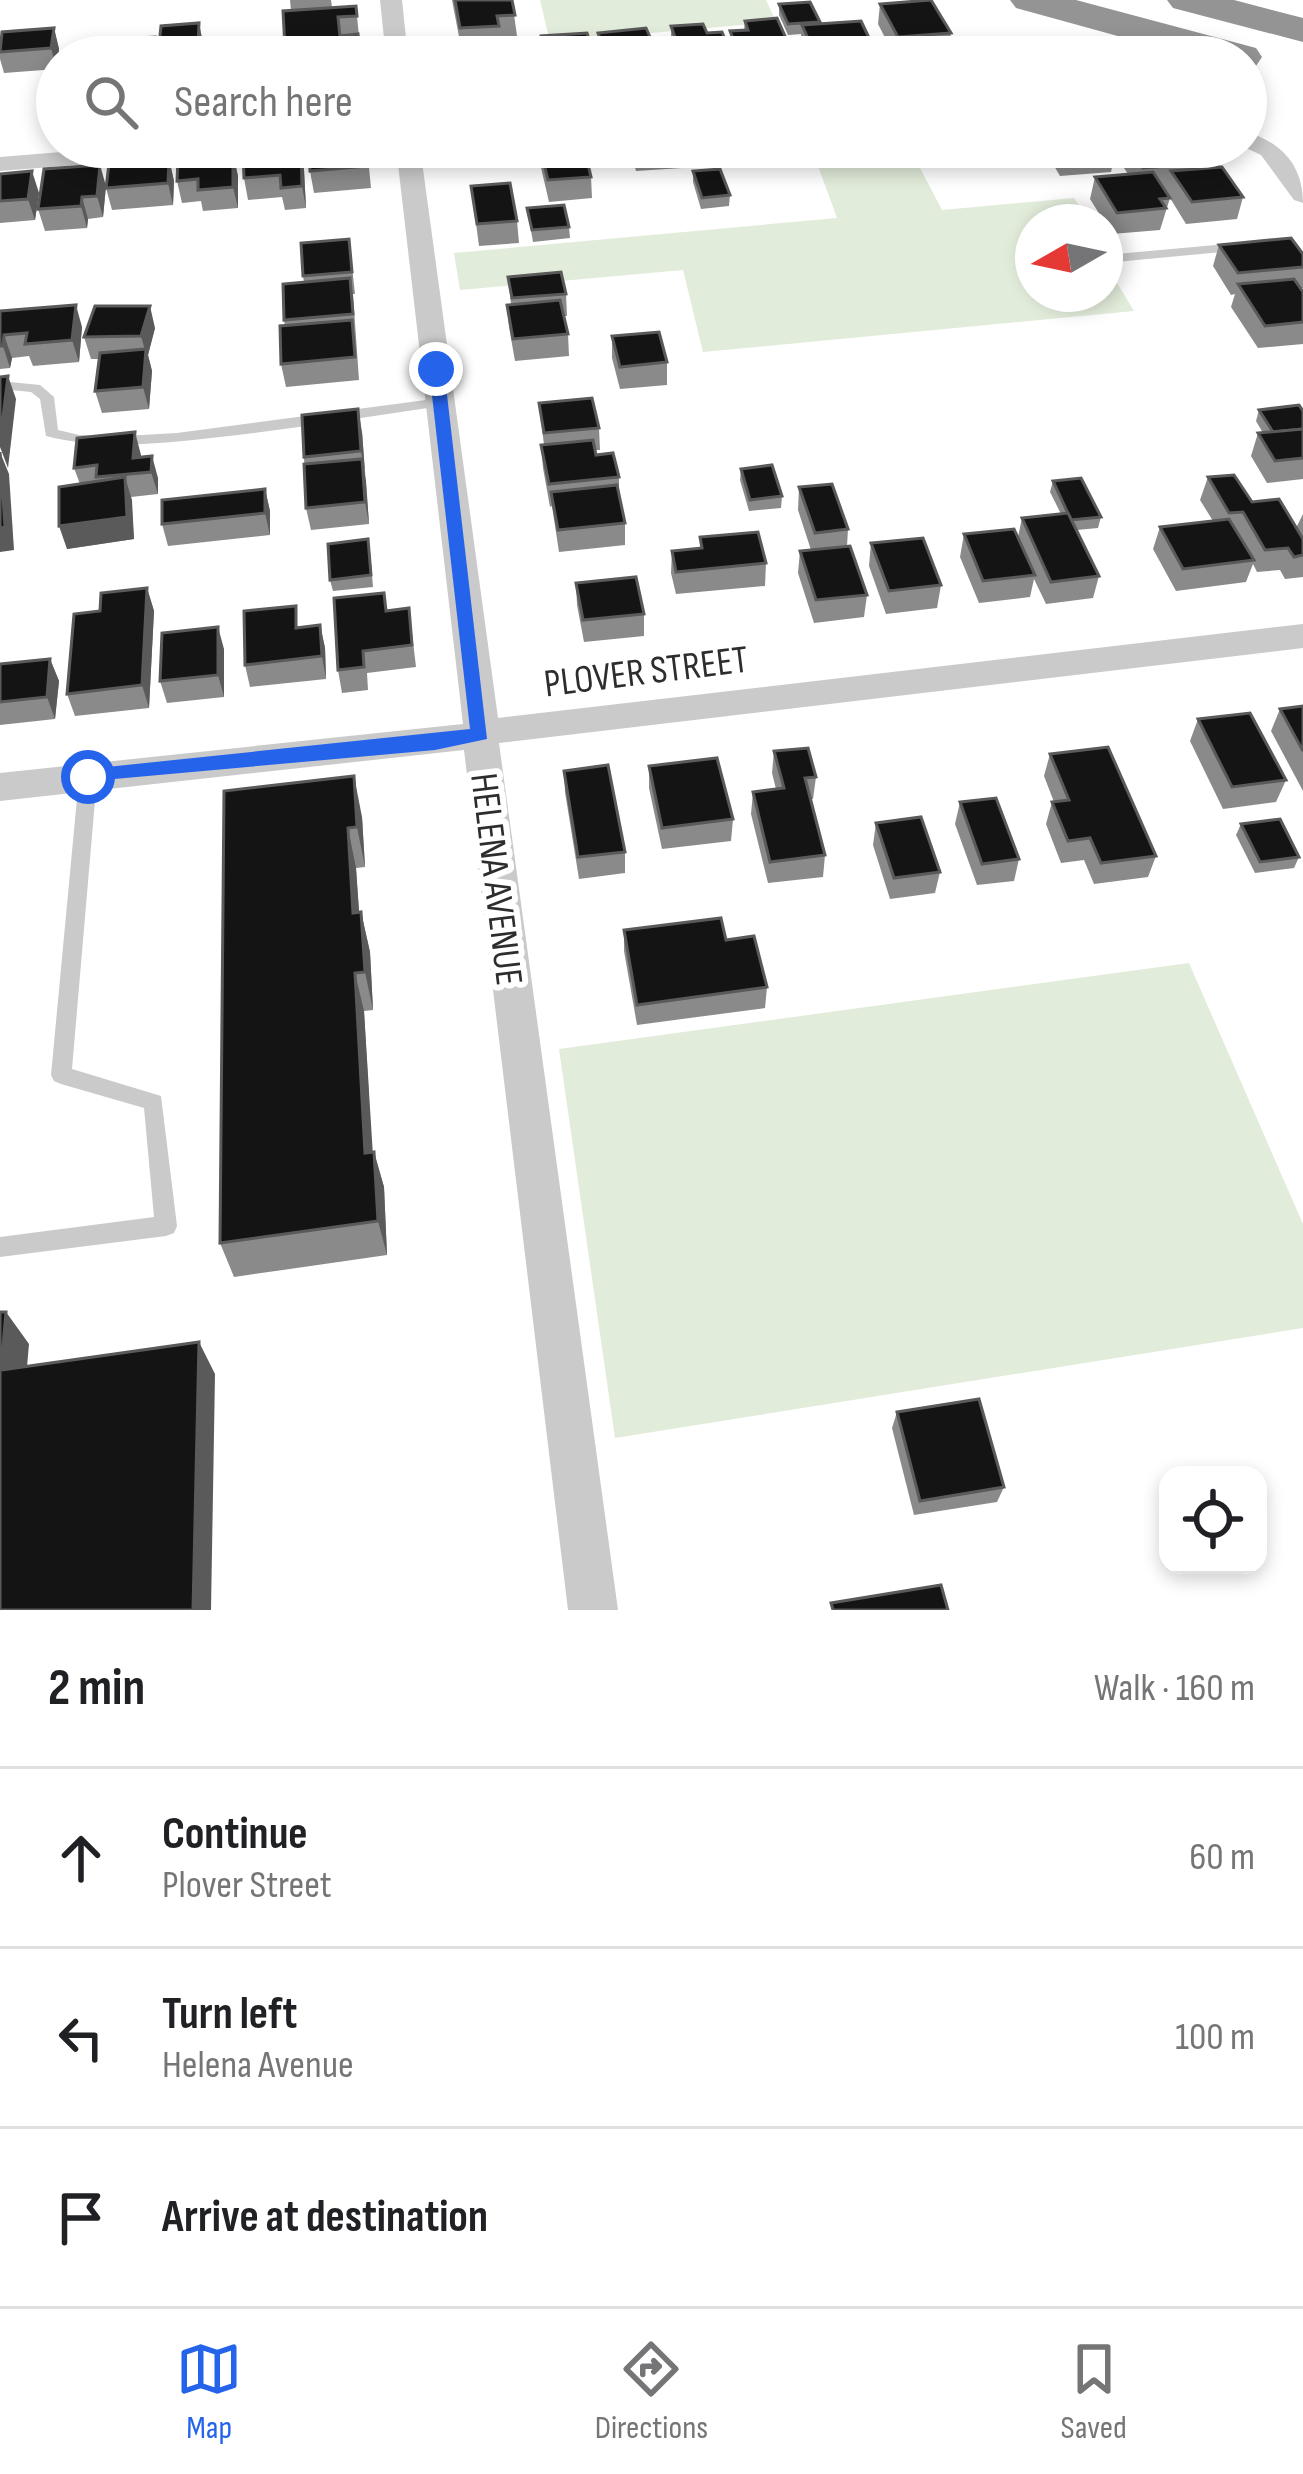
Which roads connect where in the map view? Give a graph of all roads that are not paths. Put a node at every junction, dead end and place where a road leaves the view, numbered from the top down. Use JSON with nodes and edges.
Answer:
{"nodes":[{"id":1,"x":391,"y":0,"type":"edge"},
{"id":2,"x":1030,"y":0,"type":"edge"},
{"id":3,"x":1187,"y":0,"type":"edge"},
{"id":4,"x":1303,"y":30,"type":"edge"},
{"id":5,"x":395,"y":36,"type":"edge"},
{"id":6,"x":1162,"y":36,"type":"edge"},
{"id":7,"x":1267,"y":149,"type":"edge"},
{"id":8,"x":36,"y":161,"type":"edge"},
{"id":9,"x":0,"y":164,"type":"edge"},
{"id":10,"x":410,"y":168,"type":"edge"},
{"id":11,"x":1303,"y":195,"type":"edge"},
{"id":12,"x":1259,"y":245,"type":"edge"},
{"id":13,"x":1123,"y":257,"type":"edge"},
{"id":14,"x":0,"y":385,"type":"edge"},
{"id":15,"x":441,"y":401,"type":"junction"},
{"id":16,"x":1303,"y":637,"type":"edge"},
{"id":17,"x":480,"y":734,"type":"junction"},
{"id":18,"x":88,"y":777,"type":"junction"},
{"id":19,"x":0,"y":787,"type":"edge"},
{"id":20,"x":0,"y":1246,"type":"edge"},
{"id":21,"x":593,"y":1610,"type":"edge"}],
"edges":[{"from":1,"to":5,"type":"street"},
{"from":2,"to":6,"type":"highway"},
{"from":3,"to":4,"type":"highway"},
{"from":7,"to":11,"type":"street"},
{"from":8,"to":9,"type":"street"},
{"from":10,"to":15,"type":"street","name":"HELENA AVENUE"},
{"from":12,"to":13,"type":"lane"},
{"from":14,"to":15,"type":"lane"},
{"from":15,"to":17,"type":"street","name":"HELENA AVENUE"},
{"from":16,"to":17,"type":"street","name":"PLOVER STREET"},
{"from":17,"to":18,"type":"street","name":"PLOVER STREET"},
{"from":17,"to":21,"type":"street","name":"HELENA AVENUE"},
{"from":18,"to":19,"type":"street","name":"PLOVER STREET"},
{"from":18,"to":20,"type":"lane"}]}
